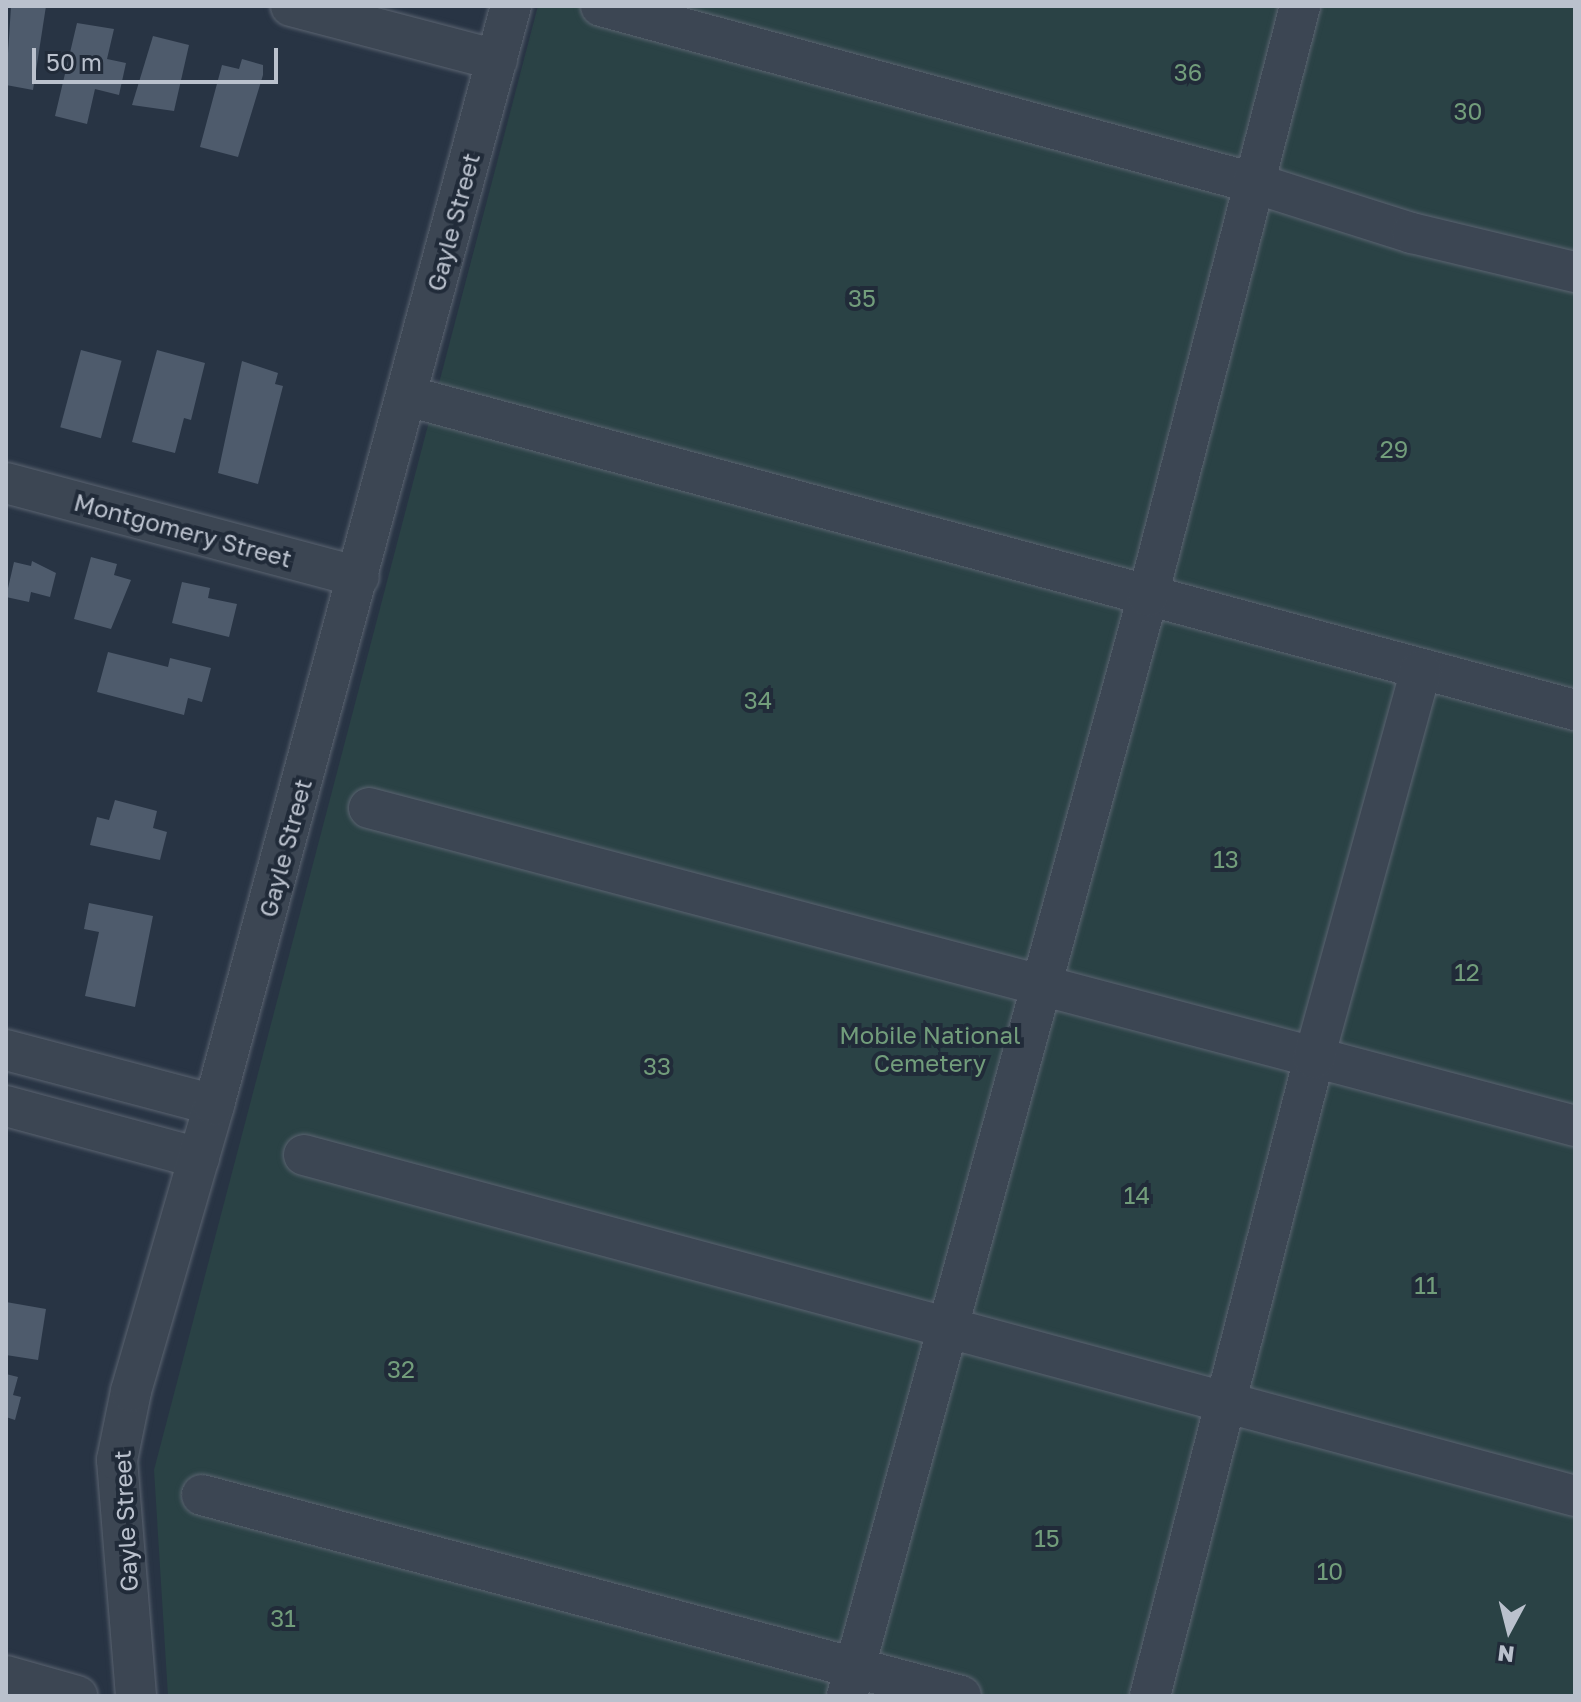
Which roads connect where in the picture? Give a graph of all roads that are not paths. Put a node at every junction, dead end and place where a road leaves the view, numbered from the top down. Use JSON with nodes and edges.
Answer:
{"nodes":[{"id":1,"x":291,"y":6,"type":"edge"},
{"id":2,"x":511,"y":6,"type":"edge"},
{"id":3,"x":601,"y":6,"type":"edge"},
{"id":4,"x":1300,"y":6,"type":"edge"},
{"id":5,"x":497,"y":60,"type":"junction"},
{"id":6,"x":1254,"y":183,"type":"junction"},
{"id":7,"x":1575,"y":272,"type":"edge"},
{"id":8,"x":407,"y":396,"type":"junction"},
{"id":9,"x":6,"y":483,"type":"edge"},
{"id":10,"x":359,"y":577,"type":"junction"},
{"id":11,"x":1148,"y":596,"type":"junction"},
{"id":12,"x":1421,"y":670,"type":"junction"},
{"id":13,"x":1575,"y":710,"type":"edge"},
{"id":14,"x":369,"y":808,"type":"dead end"},
{"id":15,"x":1040,"y":987,"type":"junction"},
{"id":16,"x":6,"y":1050,"type":"edge"},
{"id":17,"x":1314,"y":1058,"type":"junction"},
{"id":18,"x":214,"y":1105,"type":"junction"},
{"id":19,"x":6,"y":1106,"type":"edge"},
{"id":20,"x":1575,"y":1126,"type":"edge"},
{"id":21,"x":304,"y":1155,"type":"dead end"},
{"id":22,"x":199,"y":1158,"type":"junction"},
{"id":23,"x":948,"y":1328,"type":"junction"},
{"id":24,"x":1224,"y":1403,"type":"junction"},
{"id":25,"x":202,"y":1495,"type":"dead end"},
{"id":26,"x":1575,"y":1496,"type":"edge"},
{"id":27,"x":6,"y":1676,"type":"edge"},
{"id":28,"x":852,"y":1682,"type":"edge"},
{"id":29,"x":77,"y":1696,"type":"edge"},
{"id":30,"x":136,"y":1696,"type":"edge"},
{"id":31,"x":961,"y":1696,"type":"edge"},
{"id":32,"x":1150,"y":1696,"type":"edge"}],
"edges":[{"from":1,"to":5,"type":"street"},
{"from":2,"to":5,"type":"street","name":"Gayle Street"},
{"from":3,"to":6,"type":"street"},
{"from":4,"to":6,"type":"street"},
{"from":5,"to":8,"type":"street","name":"Gayle Street"},
{"from":6,"to":7,"type":"street"},
{"from":6,"to":11,"type":"street"},
{"from":8,"to":10,"type":"street","name":"Gayle Street"},
{"from":8,"to":11,"type":"street"},
{"from":9,"to":10,"type":"street","name":"Montgomery Street"},
{"from":10,"to":18,"type":"street","name":"Gayle Street"},
{"from":11,"to":12,"type":"street"},
{"from":11,"to":15,"type":"street"},
{"from":12,"to":13,"type":"street"},
{"from":12,"to":17,"type":"street"},
{"from":14,"to":15,"type":"street"},
{"from":15,"to":17,"type":"street"},
{"from":15,"to":23,"type":"street"},
{"from":16,"to":18,"type":"street"},
{"from":17,"to":20,"type":"street"},
{"from":17,"to":24,"type":"street"},
{"from":18,"to":22,"type":"street","name":"Gayle Street"},
{"from":19,"to":22,"type":"street"},
{"from":21,"to":23,"type":"street"},
{"from":22,"to":30,"type":"street","name":"Gayle Street"},
{"from":23,"to":24,"type":"street"},
{"from":23,"to":28,"type":"street"},
{"from":24,"to":26,"type":"street"},
{"from":24,"to":32,"type":"street"},
{"from":25,"to":28,"type":"street"},
{"from":27,"to":29,"type":"street"},
{"from":28,"to":31,"type":"street"}]}
